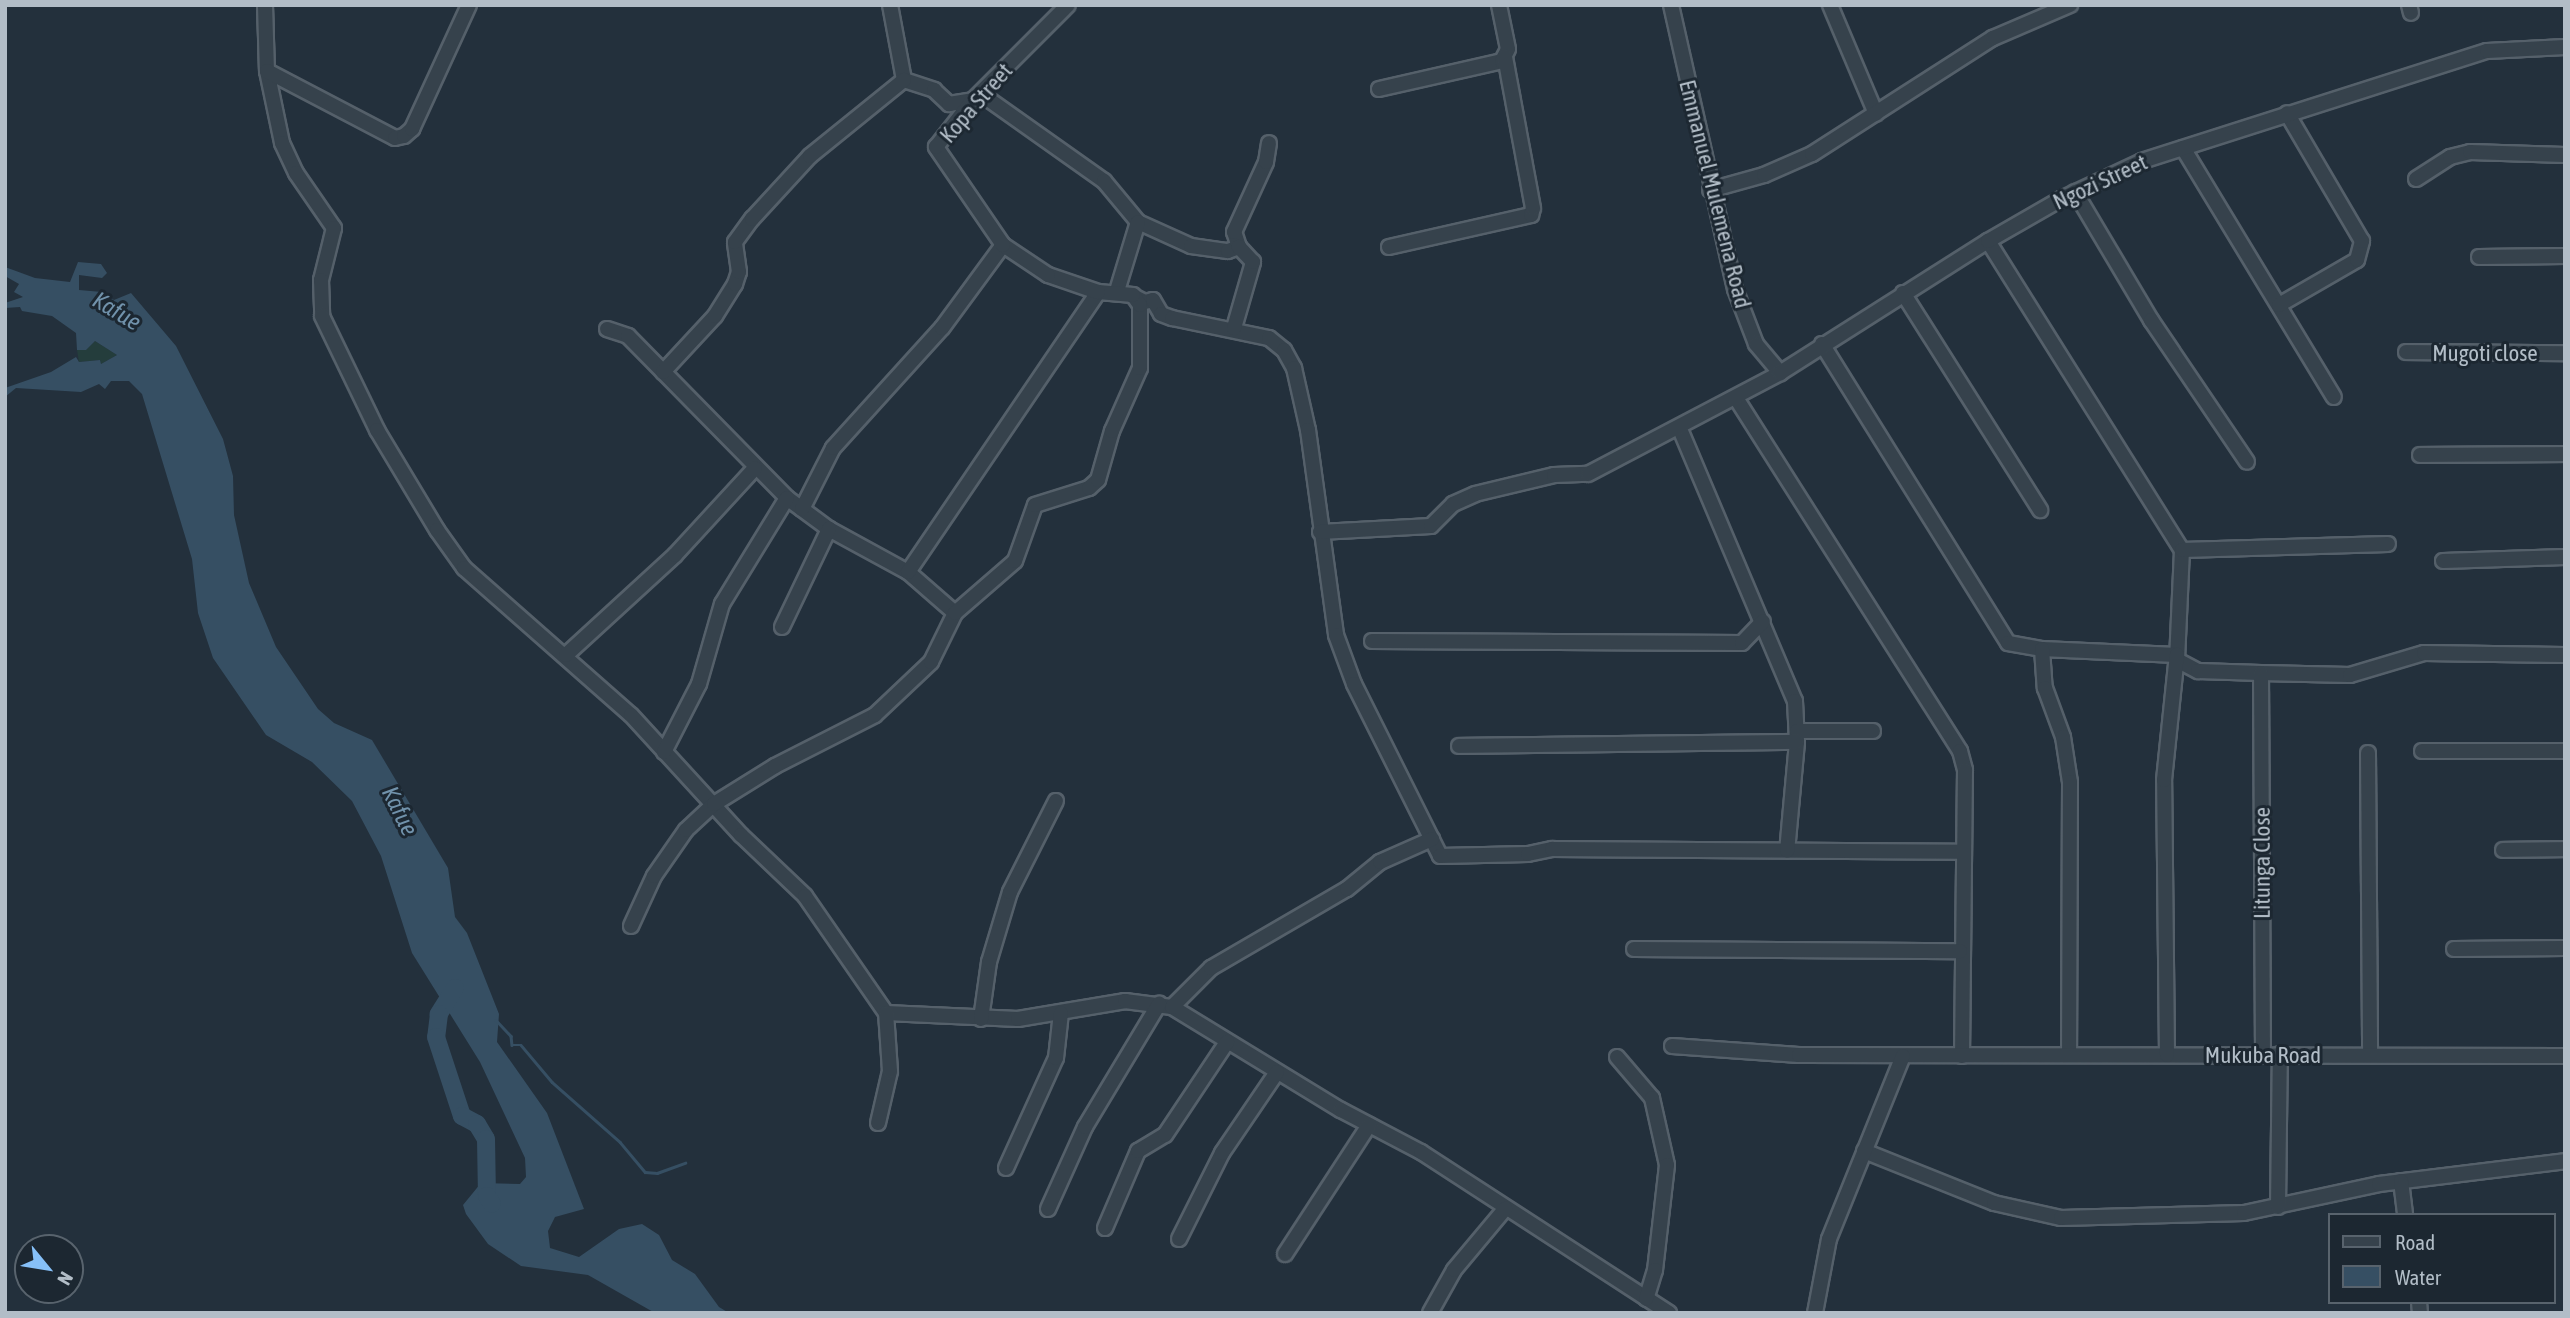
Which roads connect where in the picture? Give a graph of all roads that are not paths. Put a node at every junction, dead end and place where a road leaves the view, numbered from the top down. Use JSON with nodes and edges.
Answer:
{"nodes":[{"id":1,"x":265,"y":5,"type":"edge"},
{"id":2,"x":469,"y":5,"type":"edge"},
{"id":3,"x":890,"y":5,"type":"edge"},
{"id":4,"x":1068,"y":5,"type":"edge"},
{"id":5,"x":1499,"y":5,"type":"edge"},
{"id":6,"x":1671,"y":5,"type":"edge"},
{"id":7,"x":1830,"y":5,"type":"edge"},
{"id":8,"x":2070,"y":5,"type":"edge"},
{"id":9,"x":2565,"y":47,"type":"edge"},
{"id":10,"x":1505,"y":57,"type":"junction"},
{"id":11,"x":267,"y":71,"type":"junction"},
{"id":12,"x":904,"y":80,"type":"junction"},
{"id":13,"x":1379,"y":89,"type":"dead end"},
{"id":14,"x":977,"y":97,"type":"junction"},
{"id":15,"x":2287,"y":113,"type":"junction"},
{"id":16,"x":1876,"y":114,"type":"junction"},
{"id":17,"x":1269,"y":143,"type":"dead end"},
{"id":18,"x":2183,"y":148,"type":"junction"},
{"id":19,"x":2565,"y":155,"type":"edge"},
{"id":20,"x":2416,"y":179,"type":"dead end"},
{"id":21,"x":1710,"y":190,"type":"junction"},
{"id":22,"x":2075,"y":192,"type":"junction"},
{"id":23,"x":1138,"y":222,"type":"junction"},
{"id":24,"x":1988,"y":241,"type":"junction"},
{"id":25,"x":1003,"y":244,"type":"junction"},
{"id":26,"x":1239,"y":247,"type":"junction"},
{"id":27,"x":1389,"y":247,"type":"dead end"},
{"id":28,"x":2479,"y":257,"type":"dead end"},
{"id":29,"x":2565,"y":257,"type":"edge"},
{"id":30,"x":1117,"y":291,"type":"junction"},
{"id":31,"x":1098,"y":292,"type":"junction"},
{"id":32,"x":1903,"y":293,"type":"junction"},
{"id":33,"x":1133,"y":295,"type":"junction"},
{"id":34,"x":2279,"y":306,"type":"junction"},
{"id":35,"x":1234,"y":328,"type":"junction"},
{"id":36,"x":607,"y":329,"type":"dead end"},
{"id":37,"x":1822,"y":344,"type":"junction"},
{"id":38,"x":2406,"y":352,"type":"dead end"},
{"id":39,"x":2565,"y":353,"type":"edge"},
{"id":40,"x":663,"y":372,"type":"junction"},
{"id":41,"x":1780,"y":373,"type":"junction"},
{"id":42,"x":2334,"y":397,"type":"dead end"},
{"id":43,"x":1737,"y":398,"type":"junction"},
{"id":44,"x":1680,"y":429,"type":"junction"},
{"id":45,"x":2565,"y":454,"type":"edge"},
{"id":46,"x":2420,"y":455,"type":"dead end"},
{"id":47,"x":2247,"y":462,"type":"dead end"},
{"id":48,"x":755,"y":468,"type":"junction"},
{"id":49,"x":787,"y":498,"type":"junction"},
{"id":50,"x":802,"y":509,"type":"junction"},
{"id":51,"x":2040,"y":510,"type":"dead end"},
{"id":52,"x":829,"y":529,"type":"junction"},
{"id":53,"x":1320,"y":532,"type":"junction"},
{"id":54,"x":2388,"y":544,"type":"dead end"},
{"id":55,"x":2182,"y":550,"type":"junction"},
{"id":56,"x":2565,"y":557,"type":"edge"},
{"id":57,"x":2443,"y":561,"type":"dead end"},
{"id":58,"x":908,"y":572,"type":"junction"},
{"id":59,"x":955,"y":613,"type":"junction"},
{"id":60,"x":1763,"y":621,"type":"junction"},
{"id":61,"x":782,"y":627,"type":"dead end"},
{"id":62,"x":1372,"y":642,"type":"dead end"},
{"id":63,"x":2042,"y":649,"type":"junction"},
{"id":64,"x":566,"y":655,"type":"junction"},
{"id":65,"x":2565,"y":655,"type":"edge"},
{"id":66,"x":2177,"y":657,"type":"junction"},
{"id":67,"x":2261,"y":673,"type":"junction"},
{"id":68,"x":1872,"y":730,"type":"dead end"},
{"id":69,"x":1797,"y":736,"type":"junction"},
{"id":70,"x":1459,"y":746,"type":"dead end"},
{"id":71,"x":2422,"y":751,"type":"dead end"},
{"id":72,"x":2565,"y":751,"type":"edge"},
{"id":73,"x":664,"y":752,"type":"junction"},
{"id":74,"x":2368,"y":753,"type":"dead end"},
{"id":75,"x":1056,"y":801,"type":"dead end"},
{"id":76,"x":714,"y":804,"type":"junction"},
{"id":77,"x":1432,"y":839,"type":"junction"},
{"id":78,"x":2565,"y":849,"type":"edge"},
{"id":79,"x":2503,"y":850,"type":"dead end"},
{"id":80,"x":1787,"y":851,"type":"junction"},
{"id":81,"x":1962,"y":852,"type":"junction"},
{"id":82,"x":631,"y":926,"type":"dead end"},
{"id":83,"x":2565,"y":948,"type":"edge"},
{"id":84,"x":1634,"y":949,"type":"dead end"},
{"id":85,"x":2454,"y":949,"type":"dead end"},
{"id":86,"x":1960,"y":951,"type":"junction"},
{"id":87,"x":1166,"y":1006,"type":"junction"},
{"id":88,"x":886,"y":1013,"type":"junction"},
{"id":89,"x":1061,"y":1013,"type":"junction"},
{"id":90,"x":981,"y":1018,"type":"junction"},
{"id":91,"x":1227,"y":1042,"type":"junction"},
{"id":92,"x":1672,"y":1046,"type":"dead end"},
{"id":93,"x":2263,"y":1053,"type":"junction"},
{"id":94,"x":2280,"y":1054,"type":"junction"},
{"id":95,"x":2069,"y":1055,"type":"junction"},
{"id":96,"x":2167,"y":1055,"type":"junction"},
{"id":97,"x":2370,"y":1055,"type":"junction"},
{"id":98,"x":1903,"y":1056,"type":"junction"},
{"id":99,"x":1962,"y":1056,"type":"junction"},
{"id":100,"x":2565,"y":1056,"type":"edge"},
{"id":101,"x":1617,"y":1057,"type":"dead end"},
{"id":102,"x":1277,"y":1072,"type":"junction"},
{"id":103,"x":878,"y":1123,"type":"dead end"},
{"id":104,"x":1369,"y":1125,"type":"junction"},
{"id":105,"x":1864,"y":1152,"type":"junction"},
{"id":106,"x":2565,"y":1161,"type":"edge"},
{"id":107,"x":1006,"y":1168,"type":"dead end"},
{"id":108,"x":2402,"y":1181,"type":"junction"},
{"id":109,"x":2278,"y":1207,"type":"junction"},
{"id":110,"x":1048,"y":1209,"type":"dead end"},
{"id":111,"x":1505,"y":1209,"type":"junction"},
{"id":112,"x":2405,"y":1213,"type":"edge"},
{"id":113,"x":1105,"y":1228,"type":"dead end"},
{"id":114,"x":1179,"y":1239,"type":"dead end"},
{"id":115,"x":1285,"y":1254,"type":"dead end"},
{"id":116,"x":1646,"y":1298,"type":"junction"},
{"id":117,"x":1430,"y":1313,"type":"edge"},
{"id":118,"x":1669,"y":1313,"type":"edge"},
{"id":119,"x":1815,"y":1313,"type":"edge"}],
"edges":[{"from":1,"to":11,"type":"street"},
{"from":2,"to":11,"type":"street"},
{"from":3,"to":12,"type":"street"},
{"from":4,"to":14,"type":"street","name":"Kopa Street"},
{"from":5,"to":10,"type":"street"},
{"from":6,"to":21,"type":"street","name":"Emmanuel Mulemena Road"},
{"from":7,"to":16,"type":"street"},
{"from":8,"to":16,"type":"street"},
{"from":9,"to":15,"type":"street","name":"Ngozi Street"},
{"from":10,"to":13,"type":"street"},
{"from":10,"to":27,"type":"street"},
{"from":11,"to":64,"type":"street"},
{"from":12,"to":14,"type":"street"},
{"from":12,"to":40,"type":"street"},
{"from":14,"to":23,"type":"street"},
{"from":14,"to":25,"type":"street","name":"Kopa Street"},
{"from":15,"to":18,"type":"street","name":"Ngozi Street"},
{"from":15,"to":34,"type":"street"},
{"from":16,"to":21,"type":"street"},
{"from":17,"to":26,"type":"street"},
{"from":18,"to":22,"type":"street","name":"Ngozi Street"},
{"from":18,"to":34,"type":"street"},
{"from":19,"to":20,"type":"street"},
{"from":21,"to":41,"type":"street","name":"Emmanuel Mulemena Road"},
{"from":22,"to":24,"type":"street","name":"Ngozi Street"},
{"from":22,"to":47,"type":"street"},
{"from":23,"to":26,"type":"street"},
{"from":23,"to":30,"type":"street"},
{"from":24,"to":32,"type":"street","name":"Ngozi Street"},
{"from":24,"to":55,"type":"street"},
{"from":25,"to":31,"type":"street"},
{"from":25,"to":50,"type":"street"},
{"from":26,"to":35,"type":"street"},
{"from":28,"to":29,"type":"street"},
{"from":30,"to":31,"type":"street"},
{"from":30,"to":33,"type":"street"},
{"from":31,"to":58,"type":"street"},
{"from":32,"to":37,"type":"street","name":"Ngozi Street"},
{"from":32,"to":51,"type":"street"},
{"from":33,"to":35,"type":"street"},
{"from":33,"to":59,"type":"street"},
{"from":34,"to":42,"type":"street"},
{"from":35,"to":53,"type":"street"},
{"from":36,"to":40,"type":"street"},
{"from":37,"to":41,"type":"street","name":"Ngozi Street"},
{"from":37,"to":63,"type":"street"},
{"from":38,"to":39,"type":"street","name":"Mugoti close"},
{"from":40,"to":48,"type":"street"},
{"from":41,"to":43,"type":"street","name":"Ngozi Street"},
{"from":43,"to":44,"type":"street","name":"Ngozi Street"},
{"from":43,"to":81,"type":"street"},
{"from":44,"to":53,"type":"street","name":"Ngozi Street"},
{"from":44,"to":60,"type":"street"},
{"from":45,"to":46,"type":"street"},
{"from":48,"to":49,"type":"street"},
{"from":48,"to":64,"type":"street"},
{"from":49,"to":50,"type":"street"},
{"from":49,"to":73,"type":"street"},
{"from":50,"to":52,"type":"street"},
{"from":52,"to":58,"type":"street"},
{"from":52,"to":61,"type":"street"},
{"from":53,"to":77,"type":"street"},
{"from":54,"to":55,"type":"street"},
{"from":55,"to":66,"type":"street"},
{"from":56,"to":57,"type":"street"},
{"from":58,"to":59,"type":"street"},
{"from":59,"to":76,"type":"street"},
{"from":60,"to":62,"type":"street"},
{"from":60,"to":69,"type":"street"},
{"from":63,"to":66,"type":"street"},
{"from":63,"to":95,"type":"street"},
{"from":64,"to":73,"type":"street"},
{"from":65,"to":67,"type":"street"},
{"from":66,"to":67,"type":"street"},
{"from":66,"to":96,"type":"street"},
{"from":67,"to":93,"type":"street","name":"Litunga Close"},
{"from":68,"to":69,"type":"street"},
{"from":69,"to":70,"type":"street"},
{"from":69,"to":80,"type":"street"},
{"from":71,"to":72,"type":"street"},
{"from":73,"to":76,"type":"street"},
{"from":74,"to":97,"type":"street"},
{"from":75,"to":90,"type":"street"},
{"from":76,"to":82,"type":"street"},
{"from":76,"to":88,"type":"street"},
{"from":77,"to":80,"type":"street"},
{"from":77,"to":87,"type":"street"},
{"from":78,"to":79,"type":"street"},
{"from":80,"to":81,"type":"street"},
{"from":81,"to":86,"type":"street"},
{"from":83,"to":85,"type":"street"},
{"from":84,"to":86,"type":"street"},
{"from":86,"to":99,"type":"street"},
{"from":87,"to":89,"type":"street"},
{"from":87,"to":91,"type":"street"},
{"from":87,"to":110,"type":"street"},
{"from":88,"to":90,"type":"street"},
{"from":88,"to":103,"type":"street"},
{"from":89,"to":90,"type":"street"},
{"from":89,"to":107,"type":"street"},
{"from":91,"to":102,"type":"street"},
{"from":91,"to":113,"type":"street"},
{"from":92,"to":98,"type":"street","name":"Mukuba Road"},
{"from":93,"to":94,"type":"street","name":"Mukuba Road"},
{"from":93,"to":96,"type":"street","name":"Mukuba Road"},
{"from":94,"to":97,"type":"street","name":"Mukuba Road"},
{"from":94,"to":109,"type":"street"},
{"from":95,"to":96,"type":"street","name":"Mukuba Road"},
{"from":95,"to":99,"type":"street","name":"Mukuba Road"},
{"from":97,"to":100,"type":"street","name":"Mukuba Road"},
{"from":98,"to":99,"type":"street","name":"Mukuba Road"},
{"from":98,"to":105,"type":"street"},
{"from":101,"to":116,"type":"street"},
{"from":102,"to":104,"type":"street"},
{"from":102,"to":114,"type":"street"},
{"from":104,"to":111,"type":"street"},
{"from":104,"to":115,"type":"street"},
{"from":105,"to":109,"type":"street"},
{"from":105,"to":119,"type":"street"},
{"from":106,"to":108,"type":"street"},
{"from":108,"to":109,"type":"street"},
{"from":108,"to":112,"type":"street"},
{"from":111,"to":116,"type":"street"},
{"from":111,"to":117,"type":"street"},
{"from":116,"to":118,"type":"street"}]}
